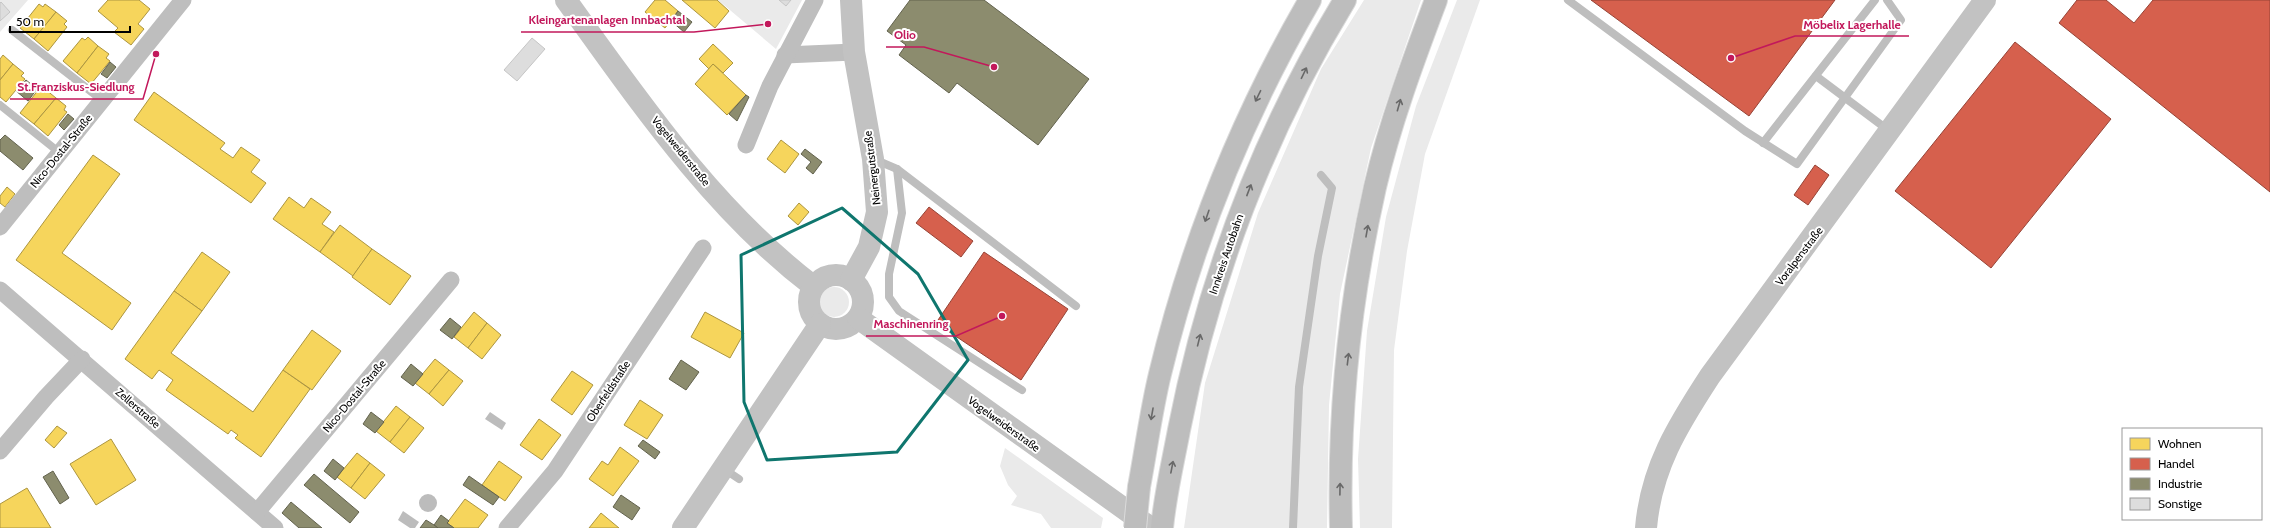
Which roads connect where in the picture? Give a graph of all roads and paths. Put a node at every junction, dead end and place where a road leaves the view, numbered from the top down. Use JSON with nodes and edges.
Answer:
{"nodes":[{"id":1,"x":184,"y":0,"type":"edge"},
{"id":2,"x":566,"y":0,"type":"edge"},
{"id":3,"x":851,"y":0,"type":"edge"},
{"id":4,"x":1310,"y":0,"type":"edge"},
{"id":5,"x":1345,"y":0,"type":"edge"},
{"id":6,"x":1436,"y":0,"type":"edge"},
{"id":7,"x":1568,"y":0,"type":"edge"},
{"id":8,"x":1875,"y":0,"type":"edge"},
{"id":9,"x":1887,"y":0,"type":"edge"},
{"id":10,"x":1985,"y":0,"type":"edge"},
{"id":11,"x":812,"y":1,"type":"edge"},
{"id":12,"x":12,"y":30,"type":"dead end"},
{"id":13,"x":854,"y":52,"type":"junction"},
{"id":14,"x":785,"y":55,"type":"junction"},
{"id":15,"x":1816,"y":76,"type":"junction"},
{"id":16,"x":1844,"y":97,"type":"junction"},
{"id":17,"x":102,"y":100,"type":"junction"},
{"id":18,"x":0,"y":105,"type":"edge"},
{"id":19,"x":1890,"y":132,"type":"junction"},
{"id":20,"x":1763,"y":143,"type":"junction"},
{"id":21,"x":746,"y":145,"type":"dead end"},
{"id":22,"x":60,"y":153,"type":"junction"},
{"id":23,"x":873,"y":159,"type":"junction"},
{"id":24,"x":897,"y":169,"type":"junction"},
{"id":25,"x":1321,"y":175,"type":"dead end"},
{"id":26,"x":0,"y":227,"type":"edge"},
{"id":27,"x":703,"y":248,"type":"dead end"},
{"id":28,"x":451,"y":280,"type":"dead end"},
{"id":29,"x":851,"y":280,"type":"junction"},
{"id":30,"x":814,"y":286,"type":"junction"},
{"id":31,"x":0,"y":290,"type":"edge"},
{"id":32,"x":1076,"y":306,"type":"dead end"},
{"id":33,"x":858,"y":318,"type":"junction"},
{"id":34,"x":820,"y":324,"type":"junction"},
{"id":35,"x":82,"y":359,"type":"junction"},
{"id":36,"x":1022,"y":390,"type":"dead end"},
{"id":37,"x":0,"y":451,"type":"edge"},
{"id":38,"x":257,"y":512,"type":"junction"},
{"id":39,"x":275,"y":528,"type":"edge"},
{"id":40,"x":507,"y":528,"type":"edge"},
{"id":41,"x":683,"y":528,"type":"edge"},
{"id":42,"x":1134,"y":528,"type":"edge"},
{"id":43,"x":1151,"y":528,"type":"edge"},
{"id":44,"x":1162,"y":528,"type":"edge"},
{"id":45,"x":1293,"y":528,"type":"edge"},
{"id":46,"x":1340,"y":528,"type":"edge"},
{"id":47,"x":1646,"y":528,"type":"edge"}],
"edges":[{"from":1,"to":17,"type":"street","name":"Nico-Dostal-Straße"},
{"from":2,"to":30,"type":"main road","name":"Vogelweiderstraße"},
{"from":3,"to":13,"type":"main road","name":"Neinergutstraße"},
{"from":4,"to":42,"type":"highway","one_way":true,"bridge":true},
{"from":44,"to":5,"type":"highway","name":"Innkreis Autobahn","one_way":true},
{"from":46,"to":6,"type":"highway","one_way":true},
{"from":7,"to":20,"type":"lane"},
{"from":8,"to":15,"type":"lane"},
{"from":9,"to":16,"type":"lane"},
{"from":10,"to":19,"type":"main road","name":"Voralpenstraße"},
{"from":11,"to":14,"type":"street"},
{"from":12,"to":17,"type":"lane"},
{"from":13,"to":14,"type":"street"},
{"from":13,"to":23,"type":"main road","name":"Neinergutstraße"},
{"from":14,"to":21,"type":"street"},
{"from":15,"to":16,"type":"lane"},
{"from":15,"to":20,"type":"lane"},
{"from":16,"to":19,"type":"lane"},
{"from":16,"to":20,"type":"lane"},
{"from":17,"to":22,"type":"street","name":"Nico-Dostal-Straße"},
{"from":18,"to":22,"type":"lane"},
{"from":19,"to":47,"type":"main road","name":"Voralpenstraße"},
{"from":22,"to":26,"type":"street","name":"Nico-Dostal-Straße"},
{"from":23,"to":24,"type":"lane"},
{"from":23,"to":29,"type":"main road","name":"Neinergutstraße"},
{"from":24,"to":32,"type":"lane"},
{"from":24,"to":36,"type":"lane"},
{"from":25,"to":45,"type":"lane"},
{"from":27,"to":40,"type":"street","name":"Oberfeldstraße"},
{"from":28,"to":38,"type":"street","name":"Nico-Dostal-Straße"},
{"from":29,"to":30,"type":"main road"},
{"from":29,"to":33,"type":"main road"},
{"from":30,"to":34,"type":"main road"},
{"from":31,"to":35,"type":"street","name":"Zellerstraße"},
{"from":33,"to":34,"type":"main road"},
{"from":33,"to":43,"type":"main road","name":"Vogelweiderstraße"},
{"from":34,"to":41,"type":"main road"},
{"from":35,"to":37,"type":"street"},
{"from":35,"to":38,"type":"street","name":"Zellerstraße"},
{"from":38,"to":39,"type":"street","name":"Zellerstraße"}]}
